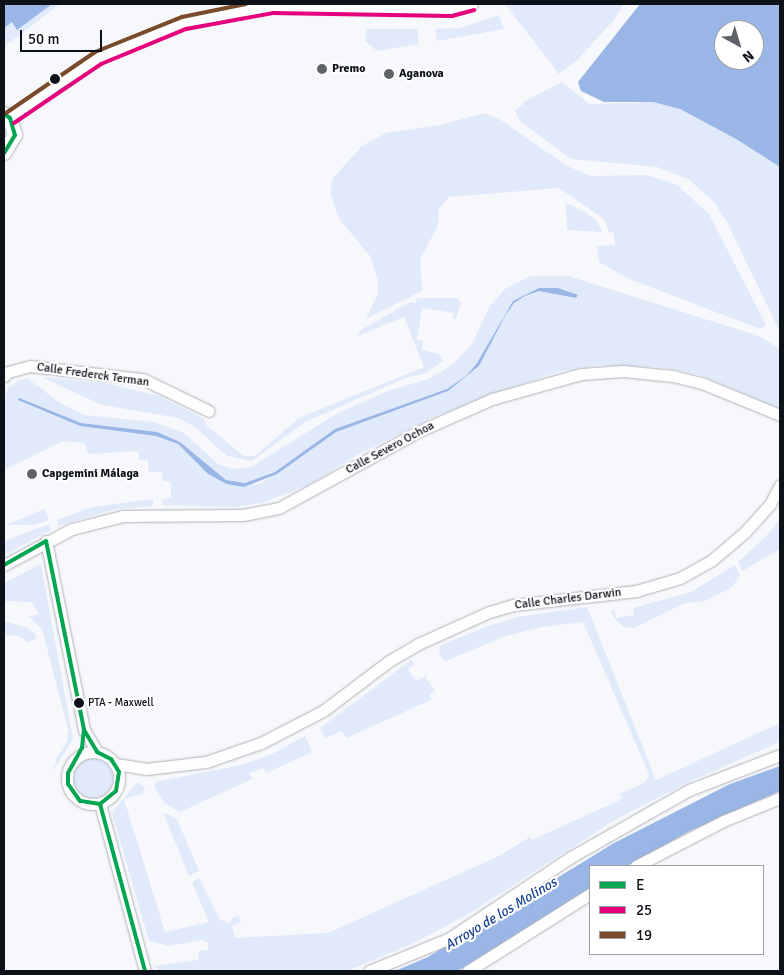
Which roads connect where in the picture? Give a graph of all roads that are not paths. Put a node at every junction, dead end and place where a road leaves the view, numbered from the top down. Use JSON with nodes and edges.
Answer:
{"nodes":[{"id":1,"x":472,"y":4,"type":"edge"},
{"id":2,"x":7,"y":116,"type":"edge"},
{"id":3,"x":4,"y":153,"type":"edge"},
{"id":4,"x":4,"y":376,"type":"edge"},
{"id":5,"x":208,"y":411,"type":"dead end"},
{"id":6,"x":780,"y":415,"type":"edge"},
{"id":7,"x":780,"y":485,"type":"edge"},
{"id":8,"x":46,"y":541,"type":"junction"},
{"id":9,"x":4,"y":565,"type":"edge"},
{"id":10,"x":84,"y":730,"type":"junction"},
{"id":11,"x":97,"y":752,"type":"junction"},
{"id":12,"x":780,"y":755,"type":"edge"},
{"id":13,"x":79,"y":756,"type":"junction"},
{"id":14,"x":116,"y":764,"type":"junction"},
{"id":15,"x":146,"y":769,"type":"junction"},
{"id":16,"x":119,"y":782,"type":"junction"},
{"id":17,"x":780,"y":798,"type":"edge"},
{"id":18,"x":100,"y":804,"type":"junction"},
{"id":19,"x":638,"y":865,"type":"edge"},
{"id":20,"x":589,"y":895,"type":"edge"},
{"id":21,"x":145,"y":971,"type":"edge"},
{"id":22,"x":369,"y":971,"type":"edge"},
{"id":23,"x":468,"y":971,"type":"edge"}],
"edges":[{"from":1,"to":2,"type":"street"},
{"from":2,"to":3,"type":"main road"},
{"from":4,"to":5,"type":"street","name":"Calle Frederck Terman"},
{"from":6,"to":8,"type":"street","name":"Calle Severo Ochoa"},
{"from":7,"to":15,"type":"street","name":"Calle Charles Darwin"},
{"from":8,"to":9,"type":"street","name":"Calle Severo Ochoa"},
{"from":8,"to":10,"type":"street"},
{"from":10,"to":11,"type":"street"},
{"from":10,"to":13,"type":"street"},
{"from":11,"to":13,"type":"street"},
{"from":11,"to":14,"type":"street"},
{"from":12,"to":22,"type":"street"},
{"from":13,"to":18,"type":"street"},
{"from":14,"to":15,"type":"street","name":"Calle Charles Darwin"},
{"from":14,"to":16,"type":"street"},
{"from":15,"to":16,"type":"street","name":"Calle Charles Darwin"},
{"from":16,"to":18,"type":"street"},
{"from":17,"to":19,"type":"street"},
{"from":18,"to":21,"type":"street"},
{"from":20,"to":23,"type":"street"}]}
